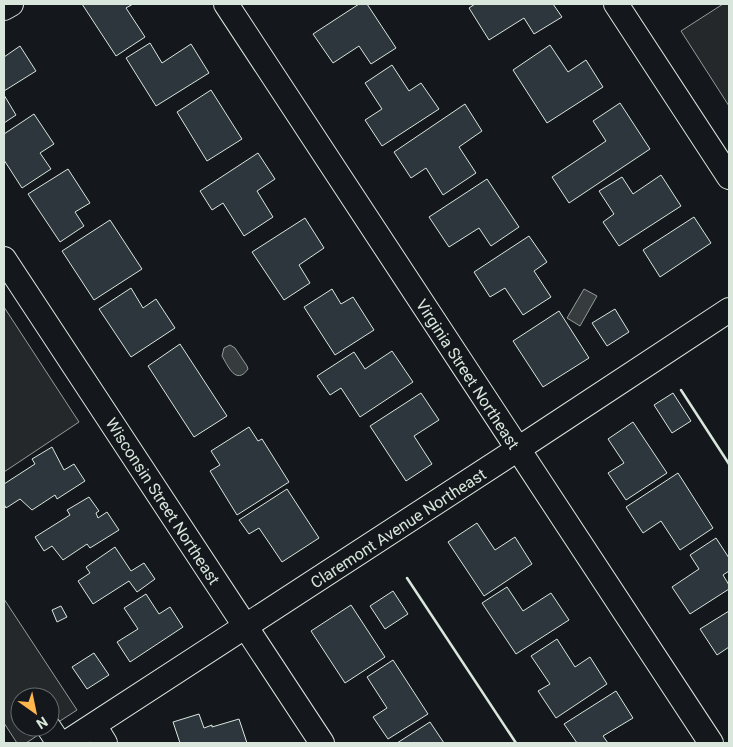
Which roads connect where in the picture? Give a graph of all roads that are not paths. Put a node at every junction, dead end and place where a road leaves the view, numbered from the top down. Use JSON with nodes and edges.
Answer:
{"nodes":[{"id":1,"x":11,"y":4,"type":"edge"},
{"id":2,"x":226,"y":4,"type":"edge"},
{"id":3,"x":616,"y":4,"type":"edge"},
{"id":4,"x":4,"y":8,"type":"edge"},
{"id":5,"x":729,"y":176,"type":"edge"},
{"id":6,"x":4,"y":259,"type":"edge"},
{"id":7,"x":729,"y":310,"type":"edge"},
{"id":8,"x":518,"y":450,"type":"junction"},
{"id":9,"x":245,"y":627,"type":"junction"},
{"id":10,"x":100,"y":734,"type":"edge"},
{"id":11,"x":58,"y":738,"type":"edge"},
{"id":12,"x":322,"y":743,"type":"edge"},
{"id":13,"x":711,"y":743,"type":"edge"}],
"edges":[{"from":1,"to":4,"type":"street"},
{"from":2,"to":8,"type":"street","name":"Virginia Street Northeast"},
{"from":3,"to":5,"type":"street"},
{"from":6,"to":9,"type":"street","name":"Wisconsin Street Northeast"},
{"from":7,"to":8,"type":"street","name":"Claremont Avenue Northeast"},
{"from":8,"to":9,"type":"street","name":"Claremont Avenue Northeast"},
{"from":8,"to":13,"type":"street","name":"Virginia Street Northeast"},
{"from":9,"to":10,"type":"street","name":"Claremont Avenue Northeast"},
{"from":9,"to":12,"type":"street","name":"Wisconsin Street Northeast"},
{"from":10,"to":11,"type":"street","name":"Claremont Avenue Northeast"}]}
